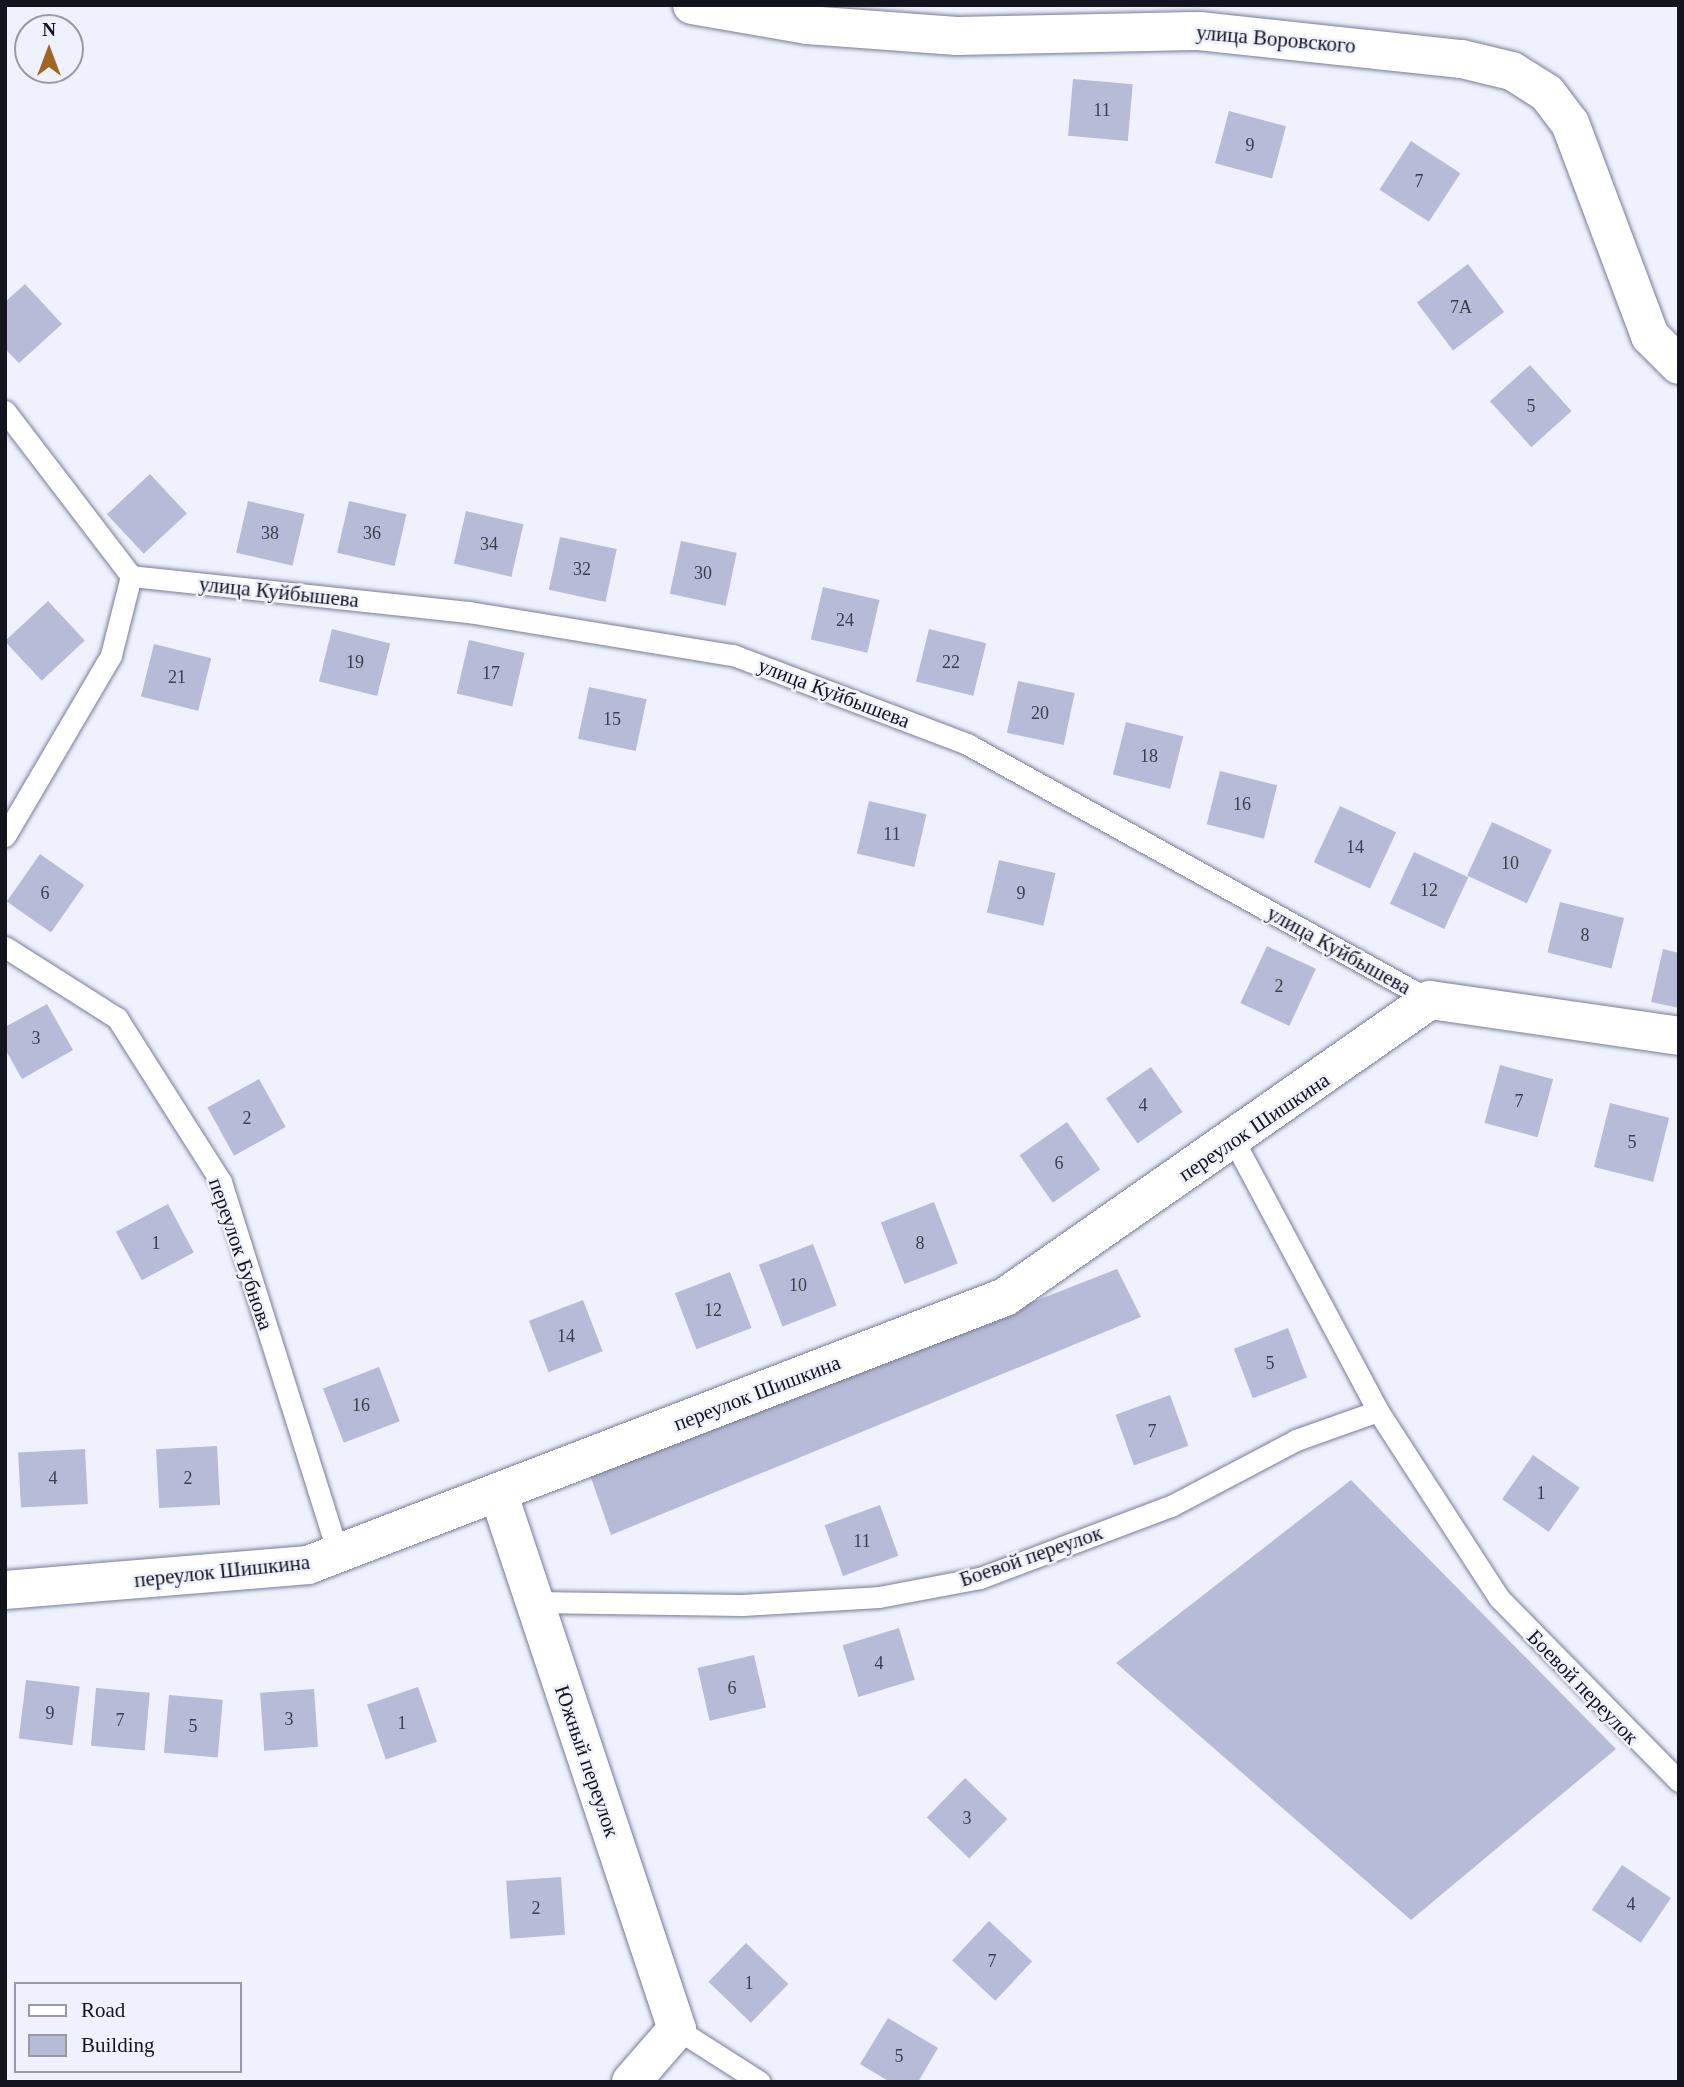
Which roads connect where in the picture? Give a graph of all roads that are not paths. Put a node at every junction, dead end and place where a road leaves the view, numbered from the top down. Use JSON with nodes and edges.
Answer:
{"nodes":[{"id":1,"x":692,"y":5,"type":"edge"},
{"id":2,"x":1679,"y":365,"type":"edge"},
{"id":3,"x":5,"y":411,"type":"edge"},
{"id":4,"x":131,"y":576,"type":"junction"},
{"id":5,"x":5,"y":836,"type":"edge"},
{"id":6,"x":5,"y":947,"type":"edge"},
{"id":7,"x":1430,"y":1000,"type":"junction"},
{"id":8,"x":1679,"y":1036,"type":"edge"},
{"id":9,"x":1234,"y":1141,"type":"junction"},
{"id":10,"x":1378,"y":1411,"type":"junction"},
{"id":11,"x":498,"y":1492,"type":"junction"},
{"id":12,"x":338,"y":1554,"type":"junction"},
{"id":13,"x":5,"y":1590,"type":"edge"},
{"id":14,"x":534,"y":1602,"type":"junction"},
{"id":15,"x":1679,"y":1782,"type":"edge"},
{"id":16,"x":677,"y":2029,"type":"junction"},
{"id":17,"x":631,"y":2082,"type":"edge"},
{"id":18,"x":760,"y":2082,"type":"edge"}],
"edges":[{"from":1,"to":2,"type":"street","name":"улица Воровского"},
{"from":3,"to":4,"type":"lane"},
{"from":4,"to":5,"type":"lane"},
{"from":4,"to":7,"type":"lane","name":"улица Куйбышева"},
{"from":6,"to":12,"type":"lane","name":"переулок Бубнова"},
{"from":7,"to":8,"type":"street","name":"улица Куйбышева"},
{"from":7,"to":9,"type":"street","name":"переулок Шишкина"},
{"from":9,"to":10,"type":"lane","name":"Боевой переулок"},
{"from":9,"to":11,"type":"street","name":"переулок Шишкина"},
{"from":10,"to":14,"type":"lane","name":"Боевой переулок"},
{"from":10,"to":15,"type":"lane","name":"Боевой переулок"},
{"from":11,"to":12,"type":"street","name":"переулок Шишкина"},
{"from":11,"to":14,"type":"street","name":"Южный переулок"},
{"from":12,"to":13,"type":"street","name":"переулок Шишкина"},
{"from":14,"to":16,"type":"street","name":"Южный переулок"},
{"from":16,"to":17,"type":"street"},
{"from":16,"to":18,"type":"lane"}]}
